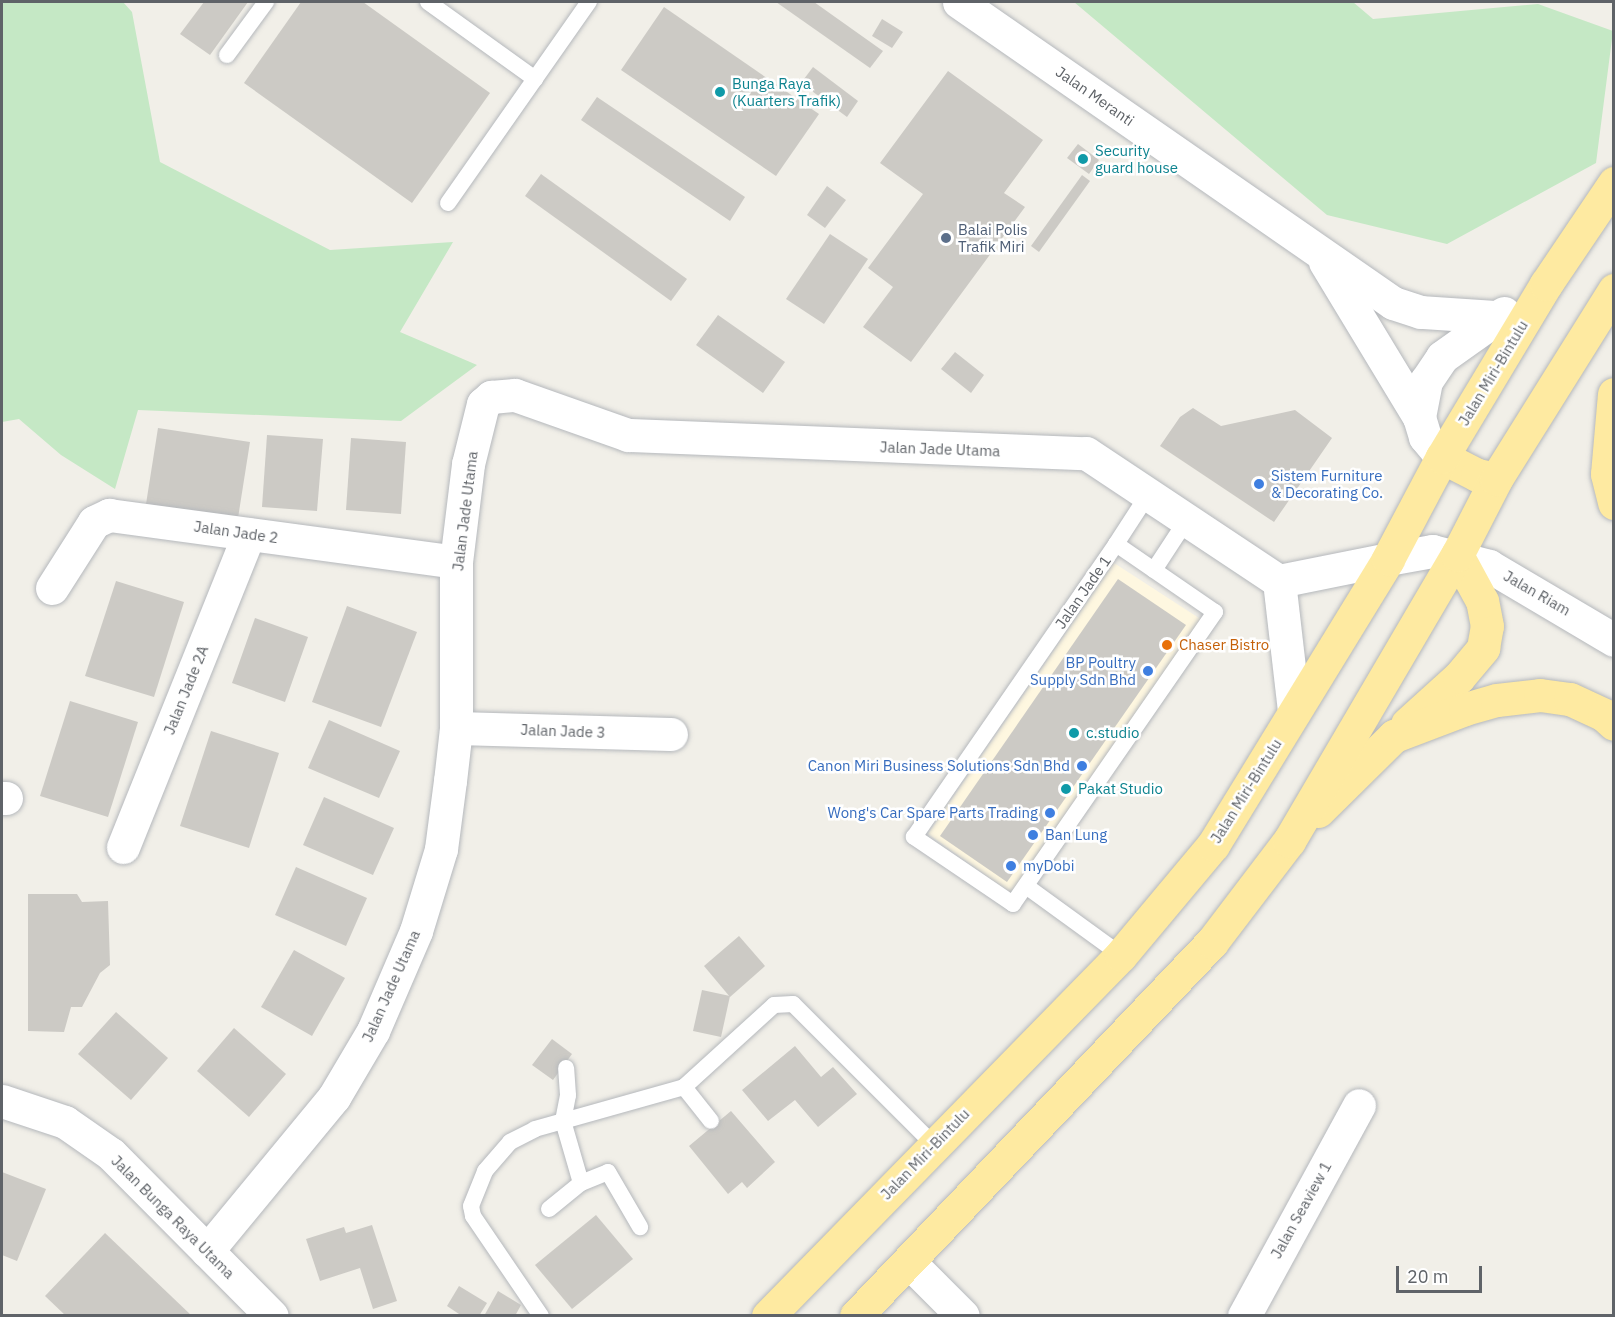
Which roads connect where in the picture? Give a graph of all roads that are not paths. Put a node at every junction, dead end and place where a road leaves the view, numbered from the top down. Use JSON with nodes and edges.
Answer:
{"nodes":[{"id":1,"x":266,"y":2,"type":"edge"},
{"id":2,"x":428,"y":2,"type":"edge"},
{"id":3,"x":589,"y":2,"type":"edge"},
{"id":4,"x":959,"y":2,"type":"edge"},
{"id":5,"x":227,"y":55,"type":"dead end"},
{"id":6,"x":535,"y":79,"type":"junction"},
{"id":7,"x":1614,"y":183,"type":"edge"},
{"id":8,"x":448,"y":203,"type":"dead end"},
{"id":9,"x":1319,"y":253,"type":"junction"},
{"id":10,"x":1546,"y":284,"type":"junction"},
{"id":11,"x":1614,"y":291,"type":"edge"},
{"id":12,"x":1497,"y":317,"type":"junction"},
{"id":13,"x":1614,"y":394,"type":"edge"},
{"id":14,"x":1419,"y":417,"type":"junction"},
{"id":15,"x":1442,"y":457,"type":"junction"},
{"id":16,"x":1496,"y":479,"type":"junction"},
{"id":17,"x":1149,"y":493,"type":"junction"},
{"id":18,"x":1614,"y":503,"type":"edge"},
{"id":19,"x":1188,"y":518,"type":"junction"},
{"id":20,"x":249,"y":534,"type":"junction"},
{"id":21,"x":1116,"y":544,"type":"junction"},
{"id":22,"x":1457,"y":555,"type":"junction"},
{"id":23,"x":1388,"y":560,"type":"junction"},
{"id":24,"x":456,"y":562,"type":"junction"},
{"id":25,"x":1154,"y":570,"type":"junction"},
{"id":26,"x":1280,"y":581,"type":"junction"},
{"id":27,"x":52,"y":588,"type":"dead end"},
{"id":28,"x":1614,"y":640,"type":"edge"},
{"id":29,"x":1294,"y":711,"type":"junction"},
{"id":30,"x":1614,"y":724,"type":"edge"},
{"id":31,"x":456,"y":728,"type":"junction"},
{"id":32,"x":671,"y":734,"type":"dead end"},
{"id":33,"x":1394,"y":736,"type":"junction"},
{"id":34,"x":1288,"y":841,"type":"junction"},
{"id":35,"x":123,"y":847,"type":"dead end"},
{"id":36,"x":1026,"y":886,"type":"junction"},
{"id":37,"x":1121,"y":955,"type":"junction"},
{"id":38,"x":566,"y":1068,"type":"dead end"},
{"id":39,"x":684,"y":1087,"type":"junction"},
{"id":40,"x":2,"y":1101,"type":"edge"},
{"id":41,"x":1359,"y":1105,"type":"dead end"},
{"id":42,"x":711,"y":1120,"type":"dead end"},
{"id":43,"x":563,"y":1121,"type":"junction"},
{"id":44,"x":934,"y":1145,"type":"junction"},
{"id":45,"x":581,"y":1183,"type":"junction"},
{"id":46,"x":549,"y":1209,"type":"dead end"},
{"id":47,"x":640,"y":1227,"type":"dead end"},
{"id":48,"x":207,"y":1251,"type":"junction"},
{"id":49,"x":909,"y":1262,"type":"junction"},
{"id":50,"x":272,"y":1316,"type":"edge"},
{"id":51,"x":541,"y":1316,"type":"edge"},
{"id":52,"x":768,"y":1316,"type":"edge"},
{"id":53,"x":856,"y":1316,"type":"edge"},
{"id":54,"x":963,"y":1316,"type":"edge"},
{"id":55,"x":1244,"y":1316,"type":"edge"}],
"edges":[{"from":1,"to":5,"type":"lane"},
{"from":2,"to":6,"type":"lane"},
{"from":3,"to":6,"type":"lane"},
{"from":4,"to":9,"type":"street","name":"Jalan Meranti"},
{"from":6,"to":8,"type":"lane"},
{"from":7,"to":10,"type":"highway","name":"Jalan Miri-Bintulu"},
{"from":9,"to":12,"type":"street","name":"Jalan Meranti"},
{"from":9,"to":14,"type":"street","name":"Jalan Meranti"},
{"from":10,"to":12,"type":"street"},
{"from":10,"to":15,"type":"highway","name":"Jalan Miri-Bintulu"},
{"from":11,"to":16,"type":"highway"},
{"from":12,"to":14,"type":"street"},
{"from":13,"to":18,"type":"highway"},
{"from":14,"to":15,"type":"street","name":"Jalan Meranti"},
{"from":15,"to":16,"type":"highway"},
{"from":15,"to":23,"type":"highway","name":"Jalan Miri-Bintulu"},
{"from":16,"to":22,"type":"highway"},
{"from":17,"to":19,"type":"street","name":"Jalan Jade Utama"},
{"from":17,"to":21,"type":"lane"},
{"from":17,"to":24,"type":"street","name":"Jalan Jade Utama"},
{"from":19,"to":25,"type":"lane"},
{"from":19,"to":26,"type":"street","name":"Jalan Jade Utama"},
{"from":20,"to":24,"type":"street","name":"Jalan Jade 2"},
{"from":20,"to":27,"type":"street","name":"Jalan Jade 2"},
{"from":20,"to":35,"type":"street","name":"Jalan Jade 2A"},
{"from":21,"to":25,"type":"lane","name":"Jalan Jade 1"},
{"from":21,"to":36,"type":"lane","name":"Jalan Jade 1"},
{"from":22,"to":23,"type":"street","name":"Jalan Riam"},
{"from":22,"to":28,"type":"street","name":"Jalan Riam"},
{"from":22,"to":33,"type":"highway"},
{"from":22,"to":34,"type":"highway"},
{"from":23,"to":26,"type":"street"},
{"from":23,"to":29,"type":"highway","name":"Jalan Miri-Bintulu"},
{"from":24,"to":31,"type":"street","name":"Jalan Jade Utama"},
{"from":25,"to":36,"type":"lane","name":"Jalan Jade 1"},
{"from":26,"to":29,"type":"street"},
{"from":29,"to":37,"type":"highway","name":"Jalan Miri-Bintulu"},
{"from":30,"to":33,"type":"highway"},
{"from":31,"to":32,"type":"street","name":"Jalan Jade 3"},
{"from":31,"to":48,"type":"street","name":"Jalan Jade Utama"},
{"from":33,"to":34,"type":"highway"},
{"from":34,"to":49,"type":"highway"},
{"from":36,"to":37,"type":"lane"},
{"from":37,"to":44,"type":"highway","name":"Jalan Miri-Bintulu"},
{"from":38,"to":43,"type":"lane"},
{"from":39,"to":42,"type":"lane"},
{"from":39,"to":43,"type":"lane"},
{"from":39,"to":44,"type":"lane"},
{"from":40,"to":48,"type":"street","name":"Jalan Bunga Raya Utama"},
{"from":41,"to":55,"type":"street","name":"Jalan Seaview 1"},
{"from":43,"to":45,"type":"lane"},
{"from":43,"to":51,"type":"lane"},
{"from":44,"to":52,"type":"highway","name":"Jalan Miri-Bintulu"},
{"from":45,"to":46,"type":"lane"},
{"from":45,"to":47,"type":"lane"},
{"from":48,"to":50,"type":"street","name":"Jalan Bunga Raya Utama"},
{"from":49,"to":53,"type":"highway"},
{"from":49,"to":54,"type":"street"}]}
